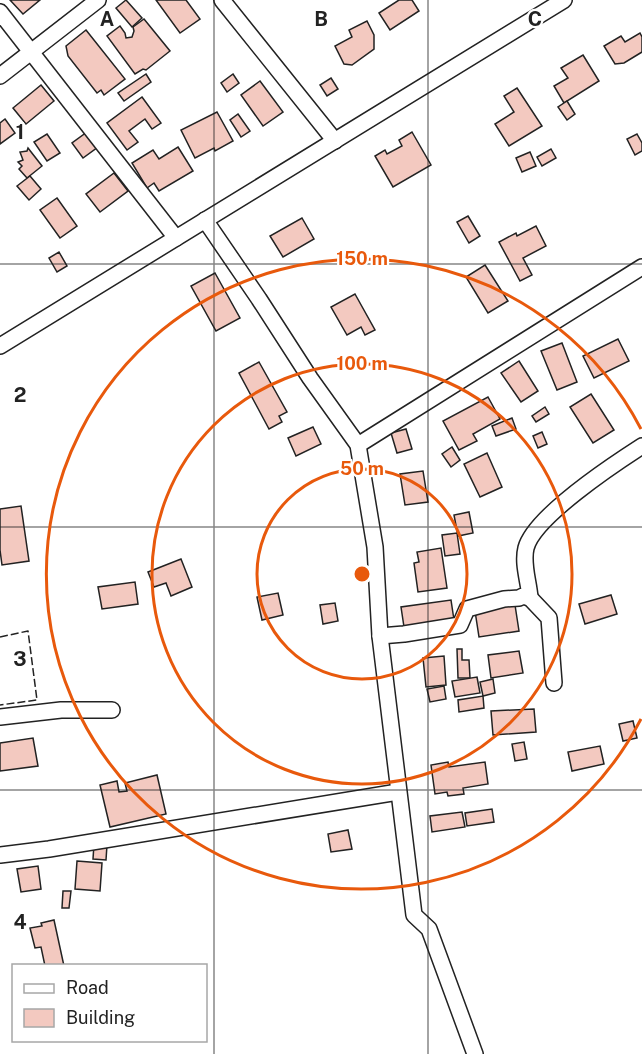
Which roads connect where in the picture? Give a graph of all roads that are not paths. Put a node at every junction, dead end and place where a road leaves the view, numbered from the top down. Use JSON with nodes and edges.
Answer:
{"nodes":[{"id":1,"x":98,"y":0,"type":"edge"},
{"id":2,"x":222,"y":0,"type":"edge"},
{"id":3,"x":564,"y":0,"type":"edge"},
{"id":4,"x":0,"y":12,"type":"edge"},
{"id":5,"x":32,"y":51,"type":"junction"},
{"id":6,"x":0,"y":76,"type":"edge"},
{"id":7,"x":335,"y":141,"type":"junction"},
{"id":8,"x":205,"y":220,"type":"junction"},
{"id":9,"x":176,"y":238,"type":"junction"},
{"id":10,"x":642,"y":267,"type":"edge"},
{"id":11,"x":0,"y":346,"type":"edge"},
{"id":12,"x":357,"y":445,"type":"junction"},
{"id":13,"x":642,"y":446,"type":"edge"},
{"id":14,"x":530,"y":598,"type":"junction"},
{"id":15,"x":380,"y":636,"type":"junction"},
{"id":16,"x":555,"y":683,"type":"dead end"},
{"id":17,"x":112,"y":710,"type":"dead end"},
{"id":18,"x":0,"y":717,"type":"edge"},
{"id":19,"x":398,"y":792,"type":"junction"},
{"id":20,"x":0,"y":855,"type":"edge"},
{"id":21,"x":475,"y":1054,"type":"edge"}],
"edges":[{"from":1,"to":5,"type":"street"},
{"from":2,"to":7,"type":"street"},
{"from":3,"to":7,"type":"street"},
{"from":4,"to":5,"type":"street"},
{"from":5,"to":6,"type":"street"},
{"from":5,"to":9,"type":"street"},
{"from":7,"to":8,"type":"street"},
{"from":8,"to":9,"type":"street"},
{"from":8,"to":12,"type":"street"},
{"from":9,"to":11,"type":"street"},
{"from":10,"to":12,"type":"street"},
{"from":12,"to":15,"type":"street"},
{"from":13,"to":14,"type":"street"},
{"from":14,"to":15,"type":"street"},
{"from":14,"to":16,"type":"street"},
{"from":15,"to":19,"type":"street"},
{"from":17,"to":18,"type":"street"},
{"from":19,"to":20,"type":"street"},
{"from":19,"to":21,"type":"street"}]}
